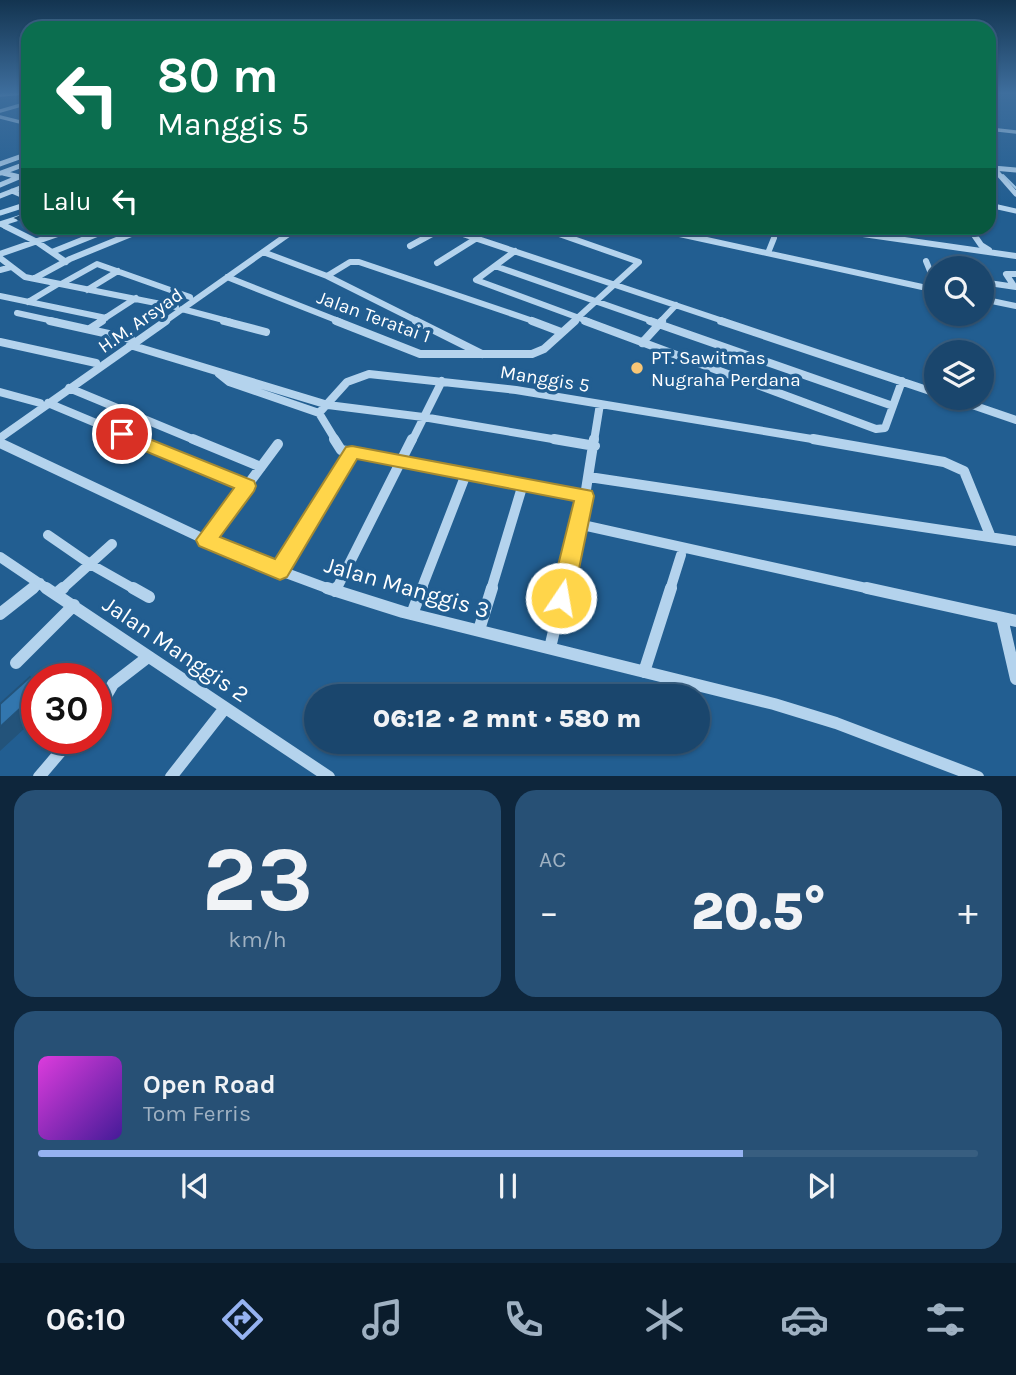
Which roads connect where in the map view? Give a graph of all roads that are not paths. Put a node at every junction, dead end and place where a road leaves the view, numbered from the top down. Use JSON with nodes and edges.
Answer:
{"nodes":[{"id":1,"x":996,"y":130,"type":"edge"},
{"id":2,"x":1016,"y":132,"type":"edge"},
{"id":3,"x":21,"y":156,"type":"edge"},
{"id":4,"x":0,"y":158,"type":"edge"},
{"id":5,"x":8,"y":161,"type":"junction"},
{"id":6,"x":0,"y":164,"type":"edge"},
{"id":7,"x":21,"y":166,"type":"edge"},
{"id":8,"x":996,"y":168,"type":"edge"},
{"id":9,"x":1016,"y":170,"type":"edge"},
{"id":10,"x":996,"y":171,"type":"edge"},
{"id":11,"x":0,"y":173,"type":"edge"},
{"id":12,"x":19,"y":177,"type":"joint"},
{"id":13,"x":1007,"y":183,"type":"junction"},
{"id":14,"x":0,"y":184,"type":"edge"},
{"id":15,"x":1016,"y":184,"type":"edge"},
{"id":16,"x":21,"y":188,"type":"edge"},
{"id":17,"x":12,"y":191,"type":"junction"},
{"id":18,"x":1016,"y":194,"type":"edge"},
{"id":19,"x":21,"y":195,"type":"edge"},
{"id":20,"x":0,"y":196,"type":"edge"},
{"id":21,"x":21,"y":206,"type":"edge"},
{"id":22,"x":996,"y":207,"type":"edge"},
{"id":23,"x":1016,"y":211,"type":"edge"},
{"id":24,"x":0,"y":213,"type":"edge"},
{"id":25,"x":21,"y":217,"type":"edge"},
{"id":26,"x":21,"y":234,"type":"edge"},
{"id":27,"x":23,"y":235,"type":"edge"},
{"id":28,"x":56,"y":235,"type":"edge"},
{"id":29,"x":94,"y":235,"type":"edge"},
{"id":30,"x":130,"y":235,"type":"edge"},
{"id":31,"x":284,"y":235,"type":"edge"},
{"id":32,"x":285,"y":235,"type":"edge"},
{"id":33,"x":431,"y":235,"type":"edge"},
{"id":34,"x":467,"y":235,"type":"edge"},
{"id":35,"x":563,"y":235,"type":"edge"},
{"id":36,"x":684,"y":235,"type":"edge"},
{"id":37,"x":869,"y":235,"type":"edge"},
{"id":38,"x":973,"y":235,"type":"edge"},
{"id":39,"x":774,"y":237,"type":"dead end"},
{"id":40,"x":477,"y":238,"type":"junction"},
{"id":41,"x":37,"y":242,"type":"junction"},
{"id":42,"x":410,"y":246,"type":"dead end"},
{"id":43,"x":515,"y":251,"type":"junction"},
{"id":44,"x":52,"y":252,"type":"junction"},
{"id":45,"x":263,"y":252,"type":"junction"},
{"id":46,"x":768,"y":253,"type":"junction"},
{"id":47,"x":994,"y":253,"type":"junction"},
{"id":48,"x":0,"y":256,"type":"edge"},
{"id":49,"x":1016,"y":256,"type":"edge"},
{"id":50,"x":66,"y":262,"type":"junction"},
{"id":51,"x":437,"y":263,"type":"dead end"},
{"id":52,"x":495,"y":266,"type":"junction"},
{"id":53,"x":11,"y":267,"type":"junction"},
{"id":54,"x":0,"y":271,"type":"edge"},
{"id":55,"x":118,"y":271,"type":"junction"},
{"id":56,"x":1016,"y":274,"type":"edge"},
{"id":57,"x":327,"y":276,"type":"junction"},
{"id":58,"x":227,"y":277,"type":"junction"},
{"id":59,"x":35,"y":278,"type":"junction"},
{"id":60,"x":924,"y":279,"type":"edge"},
{"id":61,"x":994,"y":283,"type":"edge"},
{"id":62,"x":60,"y":284,"type":"junction"},
{"id":63,"x":615,"y":284,"type":"junction"},
{"id":64,"x":1015,"y":286,"type":"edge"},
{"id":65,"x":87,"y":290,"type":"junction"},
{"id":66,"x":205,"y":290,"type":"junction"},
{"id":67,"x":0,"y":296,"type":"edge"},
{"id":68,"x":136,"y":298,"type":"junction"},
{"id":69,"x":190,"y":298,"type":"junction"},
{"id":70,"x":597,"y":301,"type":"junction"},
{"id":71,"x":994,"y":301,"type":"edge"},
{"id":72,"x":28,"y":302,"type":"junction"},
{"id":73,"x":676,"y":304,"type":"junction"},
{"id":74,"x":1016,"y":306,"type":"edge"},
{"id":75,"x":179,"y":308,"type":"junction"},
{"id":76,"x":17,"y":313,"type":"dead end"},
{"id":77,"x":106,"y":318,"type":"junction"},
{"id":78,"x":577,"y":318,"type":"junction"},
{"id":79,"x":659,"y":323,"type":"junction"},
{"id":80,"x":91,"y":328,"type":"junction"},
{"id":81,"x":266,"y":332,"type":"dead end"},
{"id":82,"x":561,"y":332,"type":"junction"},
{"id":83,"x":0,"y":342,"type":"edge"},
{"id":84,"x":131,"y":342,"type":"junction"},
{"id":85,"x":642,"y":342,"type":"junction"},
{"id":86,"x":483,"y":355,"type":"junction"},
{"id":87,"x":96,"y":363,"type":"junction"},
{"id":88,"x":219,"y":374,"type":"junction"},
{"id":89,"x":442,"y":381,"type":"junction"},
{"id":90,"x":902,"y":382,"type":"junction"},
{"id":91,"x":69,"y":388,"type":"junction"},
{"id":92,"x":924,"y":389,"type":"edge"},
{"id":93,"x":0,"y":392,"type":"edge"},
{"id":94,"x":44,"y":403,"type":"junction"},
{"id":95,"x":600,"y":404,"type":"junction"},
{"id":96,"x":328,"y":405,"type":"junction"},
{"id":97,"x":893,"y":406,"type":"junction"},
{"id":98,"x":987,"y":410,"type":"edge"},
{"id":99,"x":319,"y":413,"type":"junction"},
{"id":100,"x":423,"y":417,"type":"junction"},
{"id":101,"x":1016,"y":420,"type":"edge"},
{"id":102,"x":0,"y":431,"type":"edge"},
{"id":103,"x":0,"y":438,"type":"edge"},
{"id":104,"x":0,"y":443,"type":"edge"},
{"id":105,"x":278,"y":444,"type":"dead end"},
{"id":106,"x":595,"y":446,"type":"junction"},
{"id":107,"x":352,"y":452,"type":"junction"},
{"id":108,"x":401,"y":461,"type":"junction"},
{"id":109,"x":261,"y":467,"type":"junction"},
{"id":110,"x":466,"y":474,"type":"junction"},
{"id":111,"x":589,"y":477,"type":"junction"},
{"id":112,"x":523,"y":485,"type":"junction"},
{"id":113,"x":247,"y":486,"type":"junction"},
{"id":114,"x":585,"y":496,"type":"junction"},
{"id":115,"x":578,"y":524,"type":"junction"},
{"id":116,"x":48,"y":535,"type":"dead end"},
{"id":117,"x":990,"y":536,"type":"junction"},
{"id":118,"x":206,"y":540,"type":"junction"},
{"id":119,"x":1016,"y":541,"type":"edge"},
{"id":120,"x":113,"y":544,"type":"dead end"},
{"id":121,"x":681,"y":555,"type":"dead end"},
{"id":122,"x":0,"y":557,"type":"edge"},
{"id":123,"x":90,"y":564,"type":"junction"},
{"id":124,"x":280,"y":571,"type":"junction"},
{"id":125,"x":40,"y":583,"type":"junction"},
{"id":126,"x":335,"y":591,"type":"junction"},
{"id":127,"x":56,"y":594,"type":"junction"},
{"id":128,"x":149,"y":597,"type":"dead end"},
{"id":129,"x":74,"y":605,"type":"junction"},
{"id":130,"x":0,"y":614,"type":"edge"},
{"id":131,"x":412,"y":614,"type":"junction"},
{"id":132,"x":1002,"y":618,"type":"junction"},
{"id":133,"x":1016,"y":621,"type":"edge"},
{"id":134,"x":479,"y":630,"type":"junction"},
{"id":135,"x":550,"y":648,"type":"junction"},
{"id":136,"x":149,"y":657,"type":"junction"},
{"id":137,"x":16,"y":663,"type":"dead end"},
{"id":138,"x":644,"y":672,"type":"junction"},
{"id":139,"x":1016,"y":679,"type":"edge"},
{"id":140,"x":112,"y":686,"type":"edge"},
{"id":141,"x":225,"y":708,"type":"junction"},
{"id":142,"x":58,"y":754,"type":"edge"},
{"id":143,"x":174,"y":773,"type":"edge"},
{"id":144,"x":39,"y":776,"type":"edge"},
{"id":145,"x":329,"y":776,"type":"edge"},
{"id":146,"x":978,"y":776,"type":"edge"}],
"edges":[{"from":1,"to":2,"type":"street"},
{"from":3,"to":5,"type":"street"},
{"from":4,"to":5,"type":"street"},
{"from":5,"to":6,"type":"street"},
{"from":7,"to":11,"type":"street"},
{"from":8,"to":9,"type":"street"},
{"from":10,"to":13,"type":"street"},
{"from":11,"to":12,"type":"street"},
{"from":12,"to":14,"type":"street"},
{"from":13,"to":15,"type":"street"},
{"from":13,"to":18,"type":"street"},
{"from":16,"to":17,"type":"street"},
{"from":17,"to":19,"type":"street"},
{"from":17,"to":20,"type":"street"},
{"from":21,"to":24,"type":"street"},
{"from":22,"to":23,"type":"street"},
{"from":25,"to":26,"type":"street"},
{"from":27,"to":41,"type":"street"},
{"from":28,"to":41,"type":"street"},
{"from":29,"to":44,"type":"street"},
{"from":30,"to":50,"type":"street"},
{"from":31,"to":66,"type":"street","name":"H.M. Arsyad"},
{"from":32,"to":45,"type":"street","name":"H.M. Arsyad"},
{"from":33,"to":42,"type":"street"},
{"from":34,"to":40,"type":"street"},
{"from":35,"to":63,"type":"street","name":"Jalan Teratai 1"},
{"from":36,"to":46,"type":"street"},
{"from":37,"to":47,"type":"street"},
{"from":38,"to":47,"type":"street"},
{"from":39,"to":46,"type":"street"},
{"from":40,"to":43,"type":"street"},
{"from":40,"to":51,"type":"street"},
{"from":41,"to":44,"type":"street"},
{"from":41,"to":48,"type":"street"},
{"from":43,"to":52,"type":"street"},
{"from":43,"to":63,"type":"street"},
{"from":44,"to":50,"type":"street"},
{"from":45,"to":57,"type":"street"},
{"from":45,"to":58,"type":"street","name":"H.M. Arsyad"},
{"from":46,"to":60,"type":"street"},
{"from":47,"to":49,"type":"street"},
{"from":48,"to":53,"type":"street"},
{"from":50,"to":59,"type":"street"},
{"from":52,"to":70,"type":"street"},
{"from":52,"to":78,"type":"street"},
{"from":53,"to":54,"type":"street"},
{"from":53,"to":59,"type":"street"},
{"from":55,"to":62,"type":"street"},
{"from":55,"to":65,"type":"street"},
{"from":55,"to":69,"type":"street"},
{"from":56,"to":64,"type":"street"},
{"from":57,"to":82,"type":"street"},
{"from":57,"to":86,"type":"street"},
{"from":58,"to":66,"type":"street","name":"H.M. Arsyad"},
{"from":58,"to":86,"type":"street","name":"Jalan Teratai 1"},
{"from":59,"to":62,"type":"street"},
{"from":61,"to":64,"type":"street"},
{"from":62,"to":65,"type":"street"},
{"from":62,"to":72,"type":"street"},
{"from":63,"to":70,"type":"street","name":"Jalan Teratai 1"},
{"from":63,"to":73,"type":"street"},
{"from":65,"to":68,"type":"street"},
{"from":66,"to":69,"type":"street","name":"H.M. Arsyad"},
{"from":66,"to":75,"type":"street","name":"H.M. Arsyad"},
{"from":67,"to":72,"type":"street"},
{"from":68,"to":75,"type":"street"},
{"from":68,"to":77,"type":"street"},
{"from":69,"to":75,"type":"street","name":"H.M. Arsyad"},
{"from":70,"to":78,"type":"street","name":"Jalan Teratai 1"},
{"from":70,"to":79,"type":"street"},
{"from":71,"to":74,"type":"street"},
{"from":72,"to":77,"type":"street"},
{"from":73,"to":79,"type":"street"},
{"from":73,"to":90,"type":"street"},
{"from":75,"to":81,"type":"street"},
{"from":75,"to":84,"type":"street","name":"H.M. Arsyad"},
{"from":76,"to":80,"type":"street"},
{"from":77,"to":80,"type":"street"},
{"from":78,"to":82,"type":"street","name":"Jalan Teratai 1"},
{"from":78,"to":85,"type":"street"},
{"from":79,"to":85,"type":"street"},
{"from":79,"to":97,"type":"street"},
{"from":80,"to":84,"type":"street"},
{"from":82,"to":86,"type":"street","name":"Jalan Teratai 1"},
{"from":83,"to":87,"type":"street"},
{"from":84,"to":87,"type":"street","name":"H.M. Arsyad"},
{"from":84,"to":88,"type":"street"},
{"from":84,"to":91,"type":"street","name":"H.M. Arsyad"},
{"from":85,"to":97,"type":"street"},
{"from":87,"to":94,"type":"street","name":"H.M. Arsyad"},
{"from":88,"to":96,"type":"street"},
{"from":88,"to":99,"type":"street"},
{"from":89,"to":95,"type":"street","name":"Manggis 5"},
{"from":89,"to":96,"type":"street","name":"Manggis 5"},
{"from":89,"to":100,"type":"street"},
{"from":90,"to":92,"type":"street"},
{"from":90,"to":97,"type":"street"},
{"from":91,"to":94,"type":"street","name":"H.M. Arsyad"},
{"from":91,"to":109,"type":"street"},
{"from":93,"to":94,"type":"street"},
{"from":94,"to":102,"type":"street","name":"H.M. Arsyad"},
{"from":94,"to":103,"type":"street","name":"H.M. Arsyad"},
{"from":94,"to":113,"type":"street"},
{"from":95,"to":106,"type":"street"},
{"from":95,"to":117,"type":"street","name":"Manggis 5"},
{"from":96,"to":99,"type":"street","name":"Manggis 5"},
{"from":96,"to":100,"type":"street"},
{"from":98,"to":101,"type":"street"},
{"from":99,"to":107,"type":"street"},
{"from":100,"to":106,"type":"street"},
{"from":100,"to":108,"type":"street"},
{"from":104,"to":118,"type":"street","name":"Jalan Manggis 3"},
{"from":105,"to":109,"type":"street"},
{"from":106,"to":111,"type":"street"},
{"from":107,"to":108,"type":"street"},
{"from":107,"to":124,"type":"street"},
{"from":108,"to":110,"type":"street"},
{"from":108,"to":126,"type":"street"},
{"from":109,"to":113,"type":"street"},
{"from":110,"to":112,"type":"street"},
{"from":110,"to":131,"type":"street"},
{"from":111,"to":114,"type":"street"},
{"from":111,"to":117,"type":"street"},
{"from":112,"to":114,"type":"street"},
{"from":112,"to":134,"type":"street"},
{"from":113,"to":118,"type":"street"},
{"from":114,"to":115,"type":"street"},
{"from":115,"to":132,"type":"street"},
{"from":115,"to":135,"type":"street"},
{"from":116,"to":123,"type":"street"},
{"from":117,"to":119,"type":"street"},
{"from":118,"to":124,"type":"street","name":"Jalan Manggis 3"},
{"from":120,"to":123,"type":"street"},
{"from":121,"to":138,"type":"street"},
{"from":122,"to":125,"type":"street","name":"Jalan Manggis 2"},
{"from":123,"to":127,"type":"street"},
{"from":123,"to":128,"type":"street"},
{"from":124,"to":126,"type":"street","name":"Jalan Manggis 3"},
{"from":125,"to":127,"type":"street","name":"Jalan Manggis 2"},
{"from":125,"to":130,"type":"street"},
{"from":126,"to":131,"type":"street","name":"Jalan Manggis 3"},
{"from":127,"to":129,"type":"street","name":"Jalan Manggis 2"},
{"from":129,"to":136,"type":"street","name":"Jalan Manggis 2"},
{"from":129,"to":137,"type":"street"},
{"from":131,"to":134,"type":"street","name":"Jalan Manggis 3"},
{"from":132,"to":133,"type":"street"},
{"from":132,"to":139,"type":"street"},
{"from":134,"to":135,"type":"street","name":"Jalan Manggis 3"},
{"from":135,"to":138,"type":"street","name":"Jalan Manggis 3"},
{"from":136,"to":140,"type":"street"},
{"from":136,"to":141,"type":"street","name":"Jalan Manggis 2"},
{"from":138,"to":146,"type":"street","name":"Jalan Manggis 3"},
{"from":141,"to":143,"type":"street"},
{"from":141,"to":145,"type":"street","name":"Jalan Manggis 2"},
{"from":142,"to":144,"type":"street"}]}
